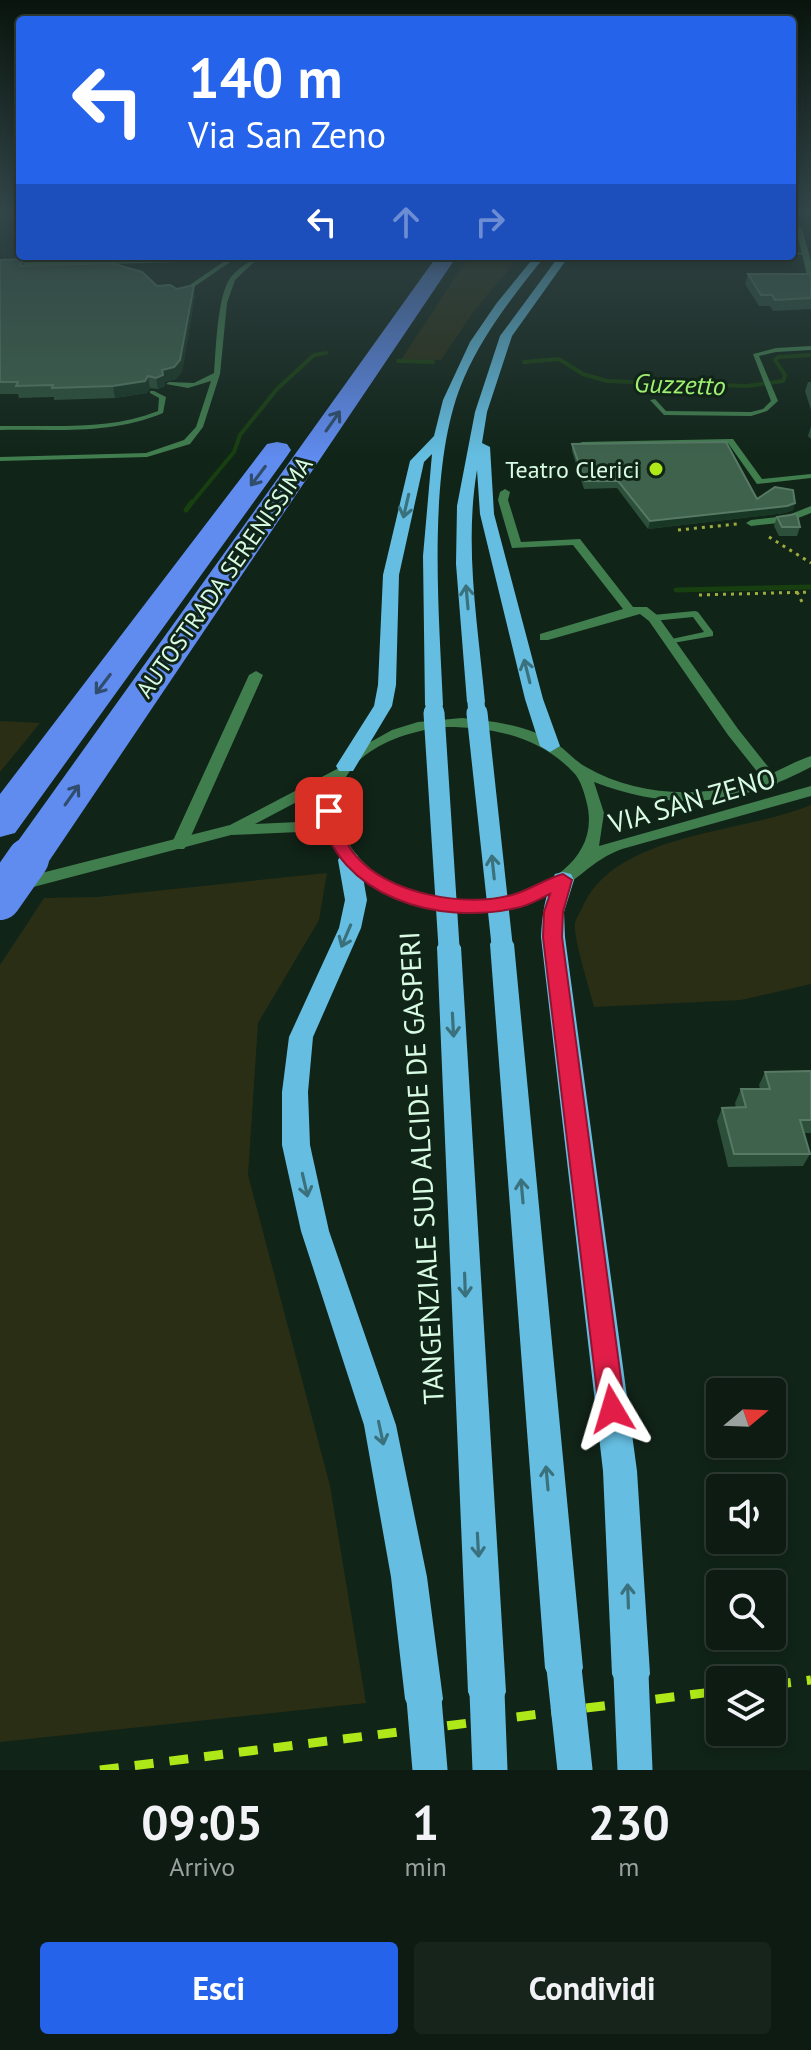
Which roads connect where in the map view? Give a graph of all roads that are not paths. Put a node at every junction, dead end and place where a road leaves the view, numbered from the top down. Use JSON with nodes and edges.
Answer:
{"nodes":[{"id":1,"x":181,"y":294,"type":"edge"},
{"id":2,"x":227,"y":294,"type":"edge"},
{"id":3,"x":394,"y":294,"type":"edge"},
{"id":4,"x":421,"y":294,"type":"edge"},
{"id":5,"x":510,"y":294,"type":"edge"},
{"id":6,"x":537,"y":294,"type":"edge"},
{"id":7,"x":177,"y":296,"type":"edge"},
{"id":8,"x":811,"y":348,"type":"edge"},
{"id":9,"x":217,"y":374,"type":"junction"},
{"id":10,"x":169,"y":384,"type":"edge"},
{"id":11,"x":152,"y":392,"type":"edge"},
{"id":12,"x":653,"y":400,"type":"dead end"},
{"id":13,"x":0,"y":428,"type":"edge"},
{"id":14,"x":477,"y":434,"type":"junction"},
{"id":15,"x":439,"y":439,"type":"junction"},
{"id":16,"x":582,"y":444,"type":"edge"},
{"id":17,"x":0,"y":459,"type":"edge"},
{"id":18,"x":811,"y":476,"type":"edge"},
{"id":19,"x":505,"y":492,"type":"dead end"},
{"id":20,"x":811,"y":509,"type":"edge"},
{"id":21,"x":751,"y":523,"type":"dead end"},
{"id":22,"x":630,"y":611,"type":"junction"},
{"id":23,"x":653,"y":618,"type":"junction"},
{"id":24,"x":544,"y":637,"type":"dead end"},
{"id":25,"x":670,"y":642,"type":"junction"},
{"id":26,"x":256,"y":675,"type":"dead end"},
{"id":27,"x":550,"y":746,"type":"junction"},
{"id":28,"x":811,"y":761,"type":"edge"},
{"id":29,"x":344,"y":770,"type":"junction"},
{"id":30,"x":580,"y":770,"type":"junction"},
{"id":31,"x":772,"y":781,"type":"junction"},
{"id":32,"x":811,"y":791,"type":"edge"},
{"id":33,"x":0,"y":823,"type":"edge"},
{"id":34,"x":231,"y":830,"type":"junction"},
{"id":35,"x":333,"y":834,"type":"junction"},
{"id":36,"x":179,"y":845,"type":"junction"},
{"id":37,"x":587,"y":858,"type":"junction"},
{"id":38,"x":349,"y":860,"type":"junction"},
{"id":39,"x":14,"y":874,"type":"edge"},
{"id":40,"x":563,"y":880,"type":"junction"},
{"id":41,"x":0,"y":899,"type":"edge"},
{"id":42,"x":430,"y":1770,"type":"edge"},
{"id":43,"x":490,"y":1770,"type":"edge"},
{"id":44,"x":575,"y":1770,"type":"edge"},
{"id":45,"x":635,"y":1770,"type":"edge"}],
"edges":[{"from":1,"to":7,"type":"lane"},
{"from":2,"to":9,"type":"lane"},
{"from":3,"to":33,"type":"highway","name":"AUTOSTRADA SERENISSIMA","one_way":true},
{"from":39,"to":4,"type":"highway","name":"AUTOSTRADA SERENISSIMA","one_way":true},
{"from":5,"to":15,"type":"highway","name":"TANGENZIALE SUD ALCIDE DE GASPERI"},
{"from":6,"to":14,"type":"highway"},
{"from":8,"to":12,"type":"lane"},
{"from":9,"to":10,"type":"lane"},
{"from":9,"to":17,"type":"lane"},
{"from":11,"to":13,"type":"lane"},
{"from":27,"to":14,"type":"highway","one_way":true},
{"from":44,"to":14,"type":"highway","one_way":true,"bridge":true},
{"from":15,"to":29,"type":"highway","one_way":true},
{"from":15,"to":43,"type":"highway","name":"TANGENZIALE SUD ALCIDE DE GASPERI","one_way":true,"bridge":true},
{"from":16,"to":18,"type":"lane"},
{"from":19,"to":22,"type":"street"},
{"from":20,"to":21,"type":"street"},
{"from":22,"to":23,"type":"street"},
{"from":22,"to":24,"type":"street"},
{"from":23,"to":25,"type":"street","name":"VIA SAN ZENO"},
{"from":23,"to":25,"type":"lane"},
{"from":25,"to":31,"type":"street","name":"VIA SAN ZENO"},
{"from":26,"to":36,"type":"street"},
{"from":27,"to":29,"type":"street","name":"VIA SAN ZENO"},
{"from":27,"to":30,"type":"street","name":"VIA SAN ZENO"},
{"from":28,"to":31,"type":"street","name":"VIA SAN ZENO"},
{"from":29,"to":34,"type":"street","name":"VIA SAN ZENO"},
{"from":29,"to":35,"type":"street","name":"VIA SAN ZENO"},
{"from":30,"to":31,"type":"street","name":"VIA SAN ZENO"},
{"from":30,"to":37,"type":"street","name":"VIA SAN ZENO"},
{"from":32,"to":37,"type":"street","name":"VIA SAN ZENO"},
{"from":34,"to":35,"type":"street","name":"VIA SAN ZENO"},
{"from":34,"to":36,"type":"street","name":"VIA SAN ZENO"},
{"from":35,"to":38,"type":"street","name":"VIA SAN ZENO"},
{"from":36,"to":39,"type":"street","name":"VIA SAN ZENO"},
{"from":37,"to":40,"type":"street","name":"VIA SAN ZENO"},
{"from":38,"to":40,"type":"street","name":"VIA SAN ZENO"},
{"from":38,"to":42,"type":"highway","one_way":true,"bridge":true},
{"from":39,"to":41,"type":"highway","name":"AUTOSTRADA SERENISSIMA","bridge":true},
{"from":45,"to":40,"type":"highway","one_way":true,"bridge":true}]}
